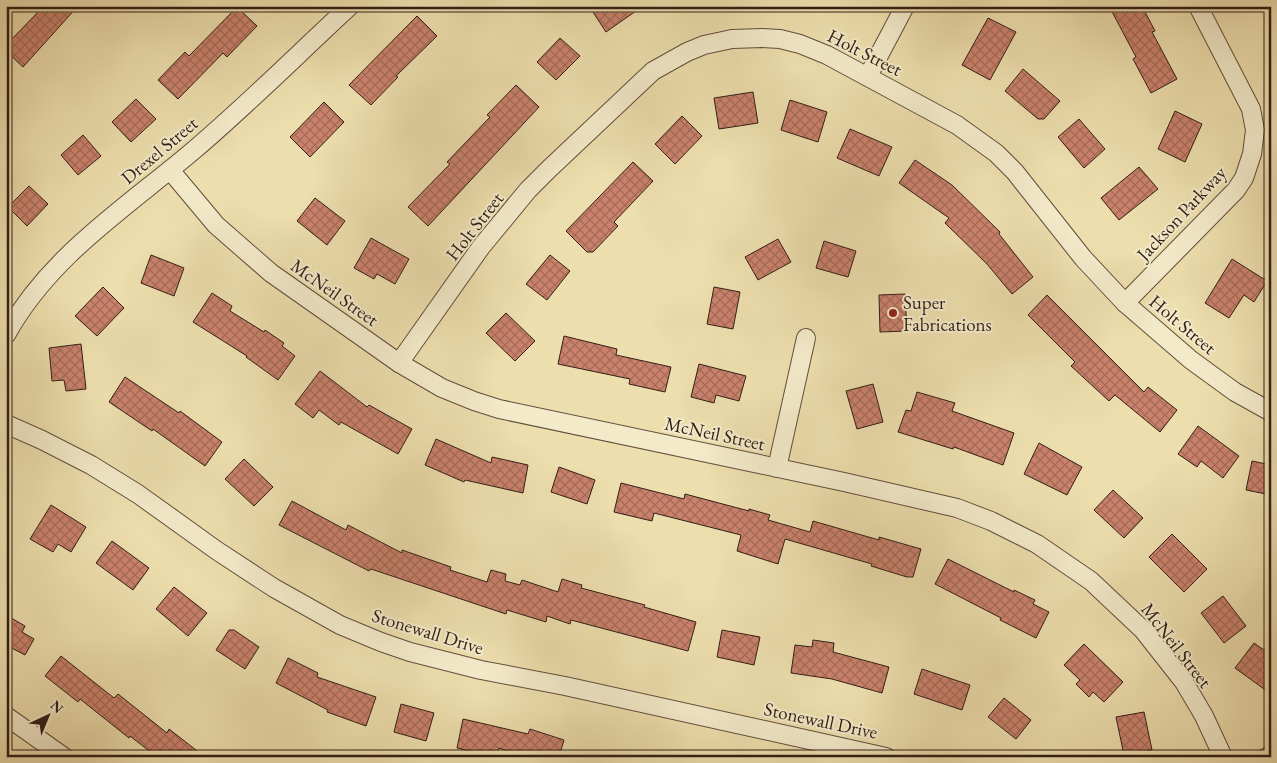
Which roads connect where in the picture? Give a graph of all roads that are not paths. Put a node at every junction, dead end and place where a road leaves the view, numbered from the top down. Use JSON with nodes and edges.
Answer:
{"nodes":[{"id":1,"x":350,"y":6,"type":"edge"},
{"id":2,"x":904,"y":6,"type":"edge"},
{"id":3,"x":1198,"y":6,"type":"edge"},
{"id":4,"x":868,"y":76,"type":"junction"},
{"id":5,"x":170,"y":170,"type":"junction"},
{"id":6,"x":1125,"y":303,"type":"junction"},
{"id":7,"x":6,"y":335,"type":"edge"},
{"id":8,"x":806,"y":338,"type":"dead end"},
{"id":9,"x":399,"y":363,"type":"junction"},
{"id":10,"x":1271,"y":412,"type":"edge"},
{"id":11,"x":6,"y":424,"type":"edge"},
{"id":12,"x":777,"y":468,"type":"junction"},
{"id":13,"x":6,"y":716,"type":"edge"},
{"id":14,"x":1271,"y":755,"type":"edge"},
{"id":15,"x":64,"y":757,"type":"edge"},
{"id":16,"x":886,"y":757,"type":"edge"},
{"id":17,"x":1223,"y":757,"type":"edge"},
{"id":18,"x":1267,"y":757,"type":"edge"}],
"edges":[{"from":1,"to":5,"type":"street","name":"Drexel Street"},
{"from":2,"to":4,"type":"street"},
{"from":3,"to":6,"type":"street","name":"Jackson Parkway"},
{"from":4,"to":6,"type":"street","name":"Holt Street"},
{"from":4,"to":9,"type":"street","name":"Holt Street"},
{"from":5,"to":7,"type":"street","name":"Drexel Street"},
{"from":5,"to":9,"type":"street","name":"McNeil Street"},
{"from":6,"to":10,"type":"street","name":"Holt Street"},
{"from":8,"to":12,"type":"street"},
{"from":9,"to":12,"type":"street","name":"McNeil Street"},
{"from":11,"to":16,"type":"street","name":"Stonewall Drive"},
{"from":12,"to":17,"type":"street","name":"McNeil Street"},
{"from":13,"to":15,"type":"street"},
{"from":14,"to":18,"type":"street"}]}
